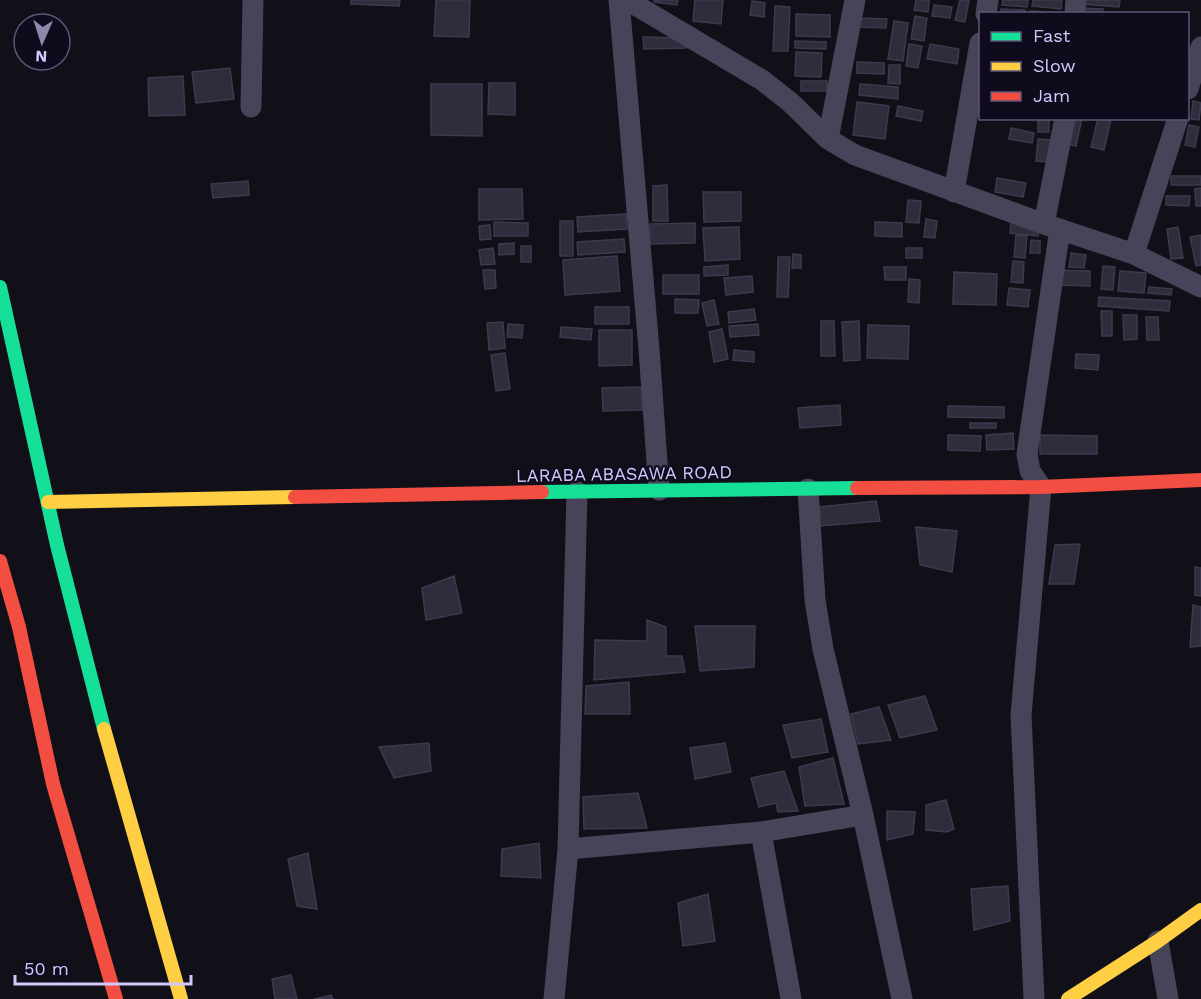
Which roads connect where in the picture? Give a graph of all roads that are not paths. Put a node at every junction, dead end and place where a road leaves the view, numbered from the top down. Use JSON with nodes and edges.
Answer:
{"nodes":[{"id":1,"x":253,"y":0,"type":"edge"},
{"id":2,"x":619,"y":0,"type":"edge"},
{"id":3,"x":627,"y":0,"type":"edge"},
{"id":4,"x":855,"y":0,"type":"edge"},
{"id":5,"x":1201,"y":47,"type":"edge"},
{"id":6,"x":979,"y":54,"type":"edge"},
{"id":7,"x":1189,"y":86,"type":"edge"},
{"id":8,"x":251,"y":107,"type":"dead end"},
{"id":9,"x":1065,"y":120,"type":"edge"},
{"id":10,"x":1177,"y":120,"type":"edge"},
{"id":11,"x":828,"y":139,"type":"junction"},
{"id":12,"x":954,"y":192,"type":"junction"},
{"id":13,"x":1052,"y":226,"type":"junction"},
{"id":14,"x":1134,"y":254,"type":"junction"},
{"id":15,"x":0,"y":286,"type":"edge"},
{"id":16,"x":1201,"y":287,"type":"edge"},
{"id":17,"x":1201,"y":480,"type":"edge"},
{"id":18,"x":1041,"y":488,"type":"junction"},
{"id":19,"x":808,"y":489,"type":"junction"},
{"id":20,"x":659,"y":490,"type":"junction"},
{"id":21,"x":577,"y":492,"type":"junction"},
{"id":22,"x":48,"y":502,"type":"junction"},
{"id":23,"x":0,"y":561,"type":"edge"},
{"id":24,"x":0,"y":602,"type":"edge"},
{"id":25,"x":19,"y":627,"type":"junction"},
{"id":26,"x":863,"y":815,"type":"junction"},
{"id":27,"x":761,"y":832,"type":"junction"},
{"id":28,"x":568,"y":849,"type":"junction"},
{"id":29,"x":1201,"y":910,"type":"edge"},
{"id":30,"x":1158,"y":941,"type":"junction"},
{"id":31,"x":116,"y":999,"type":"edge"},
{"id":32,"x":181,"y":999,"type":"edge"},
{"id":33,"x":554,"y":999,"type":"edge"},
{"id":34,"x":791,"y":999,"type":"edge"},
{"id":35,"x":902,"y":999,"type":"edge"},
{"id":36,"x":1034,"y":999,"type":"edge"},
{"id":37,"x":1068,"y":999,"type":"edge"},
{"id":38,"x":1168,"y":999,"type":"edge"}],
"edges":[{"from":1,"to":8,"type":"street"},
{"from":2,"to":20,"type":"street"},
{"from":3,"to":11,"type":"street"},
{"from":4,"to":11,"type":"street"},
{"from":5,"to":7,"type":"street"},
{"from":6,"to":12,"type":"street"},
{"from":9,"to":13,"type":"street"},
{"from":10,"to":14,"type":"street"},
{"from":11,"to":12,"type":"street"},
{"from":12,"to":13,"type":"street"},
{"from":13,"to":14,"type":"street"},
{"from":13,"to":18,"type":"street"},
{"from":14,"to":16,"type":"street"},
{"from":15,"to":22,"type":"street"},
{"from":17,"to":18,"type":"street","name":"LARABA ABASAWA ROAD"},
{"from":18,"to":19,"type":"street","name":"LARABA ABASAWA ROAD"},
{"from":18,"to":36,"type":"street"},
{"from":19,"to":20,"type":"street","name":"LARABA ABASAWA ROAD"},
{"from":19,"to":26,"type":"street"},
{"from":20,"to":21,"type":"street","name":"LARABA ABASAWA ROAD"},
{"from":21,"to":22,"type":"street","name":"LARABA ABASAWA ROAD"},
{"from":21,"to":28,"type":"street"},
{"from":22,"to":32,"type":"street"},
{"from":23,"to":25,"type":"street"},
{"from":24,"to":25,"type":"street"},
{"from":25,"to":31,"type":"street"},
{"from":26,"to":27,"type":"street"},
{"from":26,"to":35,"type":"street"},
{"from":27,"to":28,"type":"street"},
{"from":27,"to":34,"type":"street"},
{"from":28,"to":33,"type":"street"},
{"from":29,"to":30,"type":"street"},
{"from":30,"to":37,"type":"street"},
{"from":30,"to":38,"type":"street"}]}
